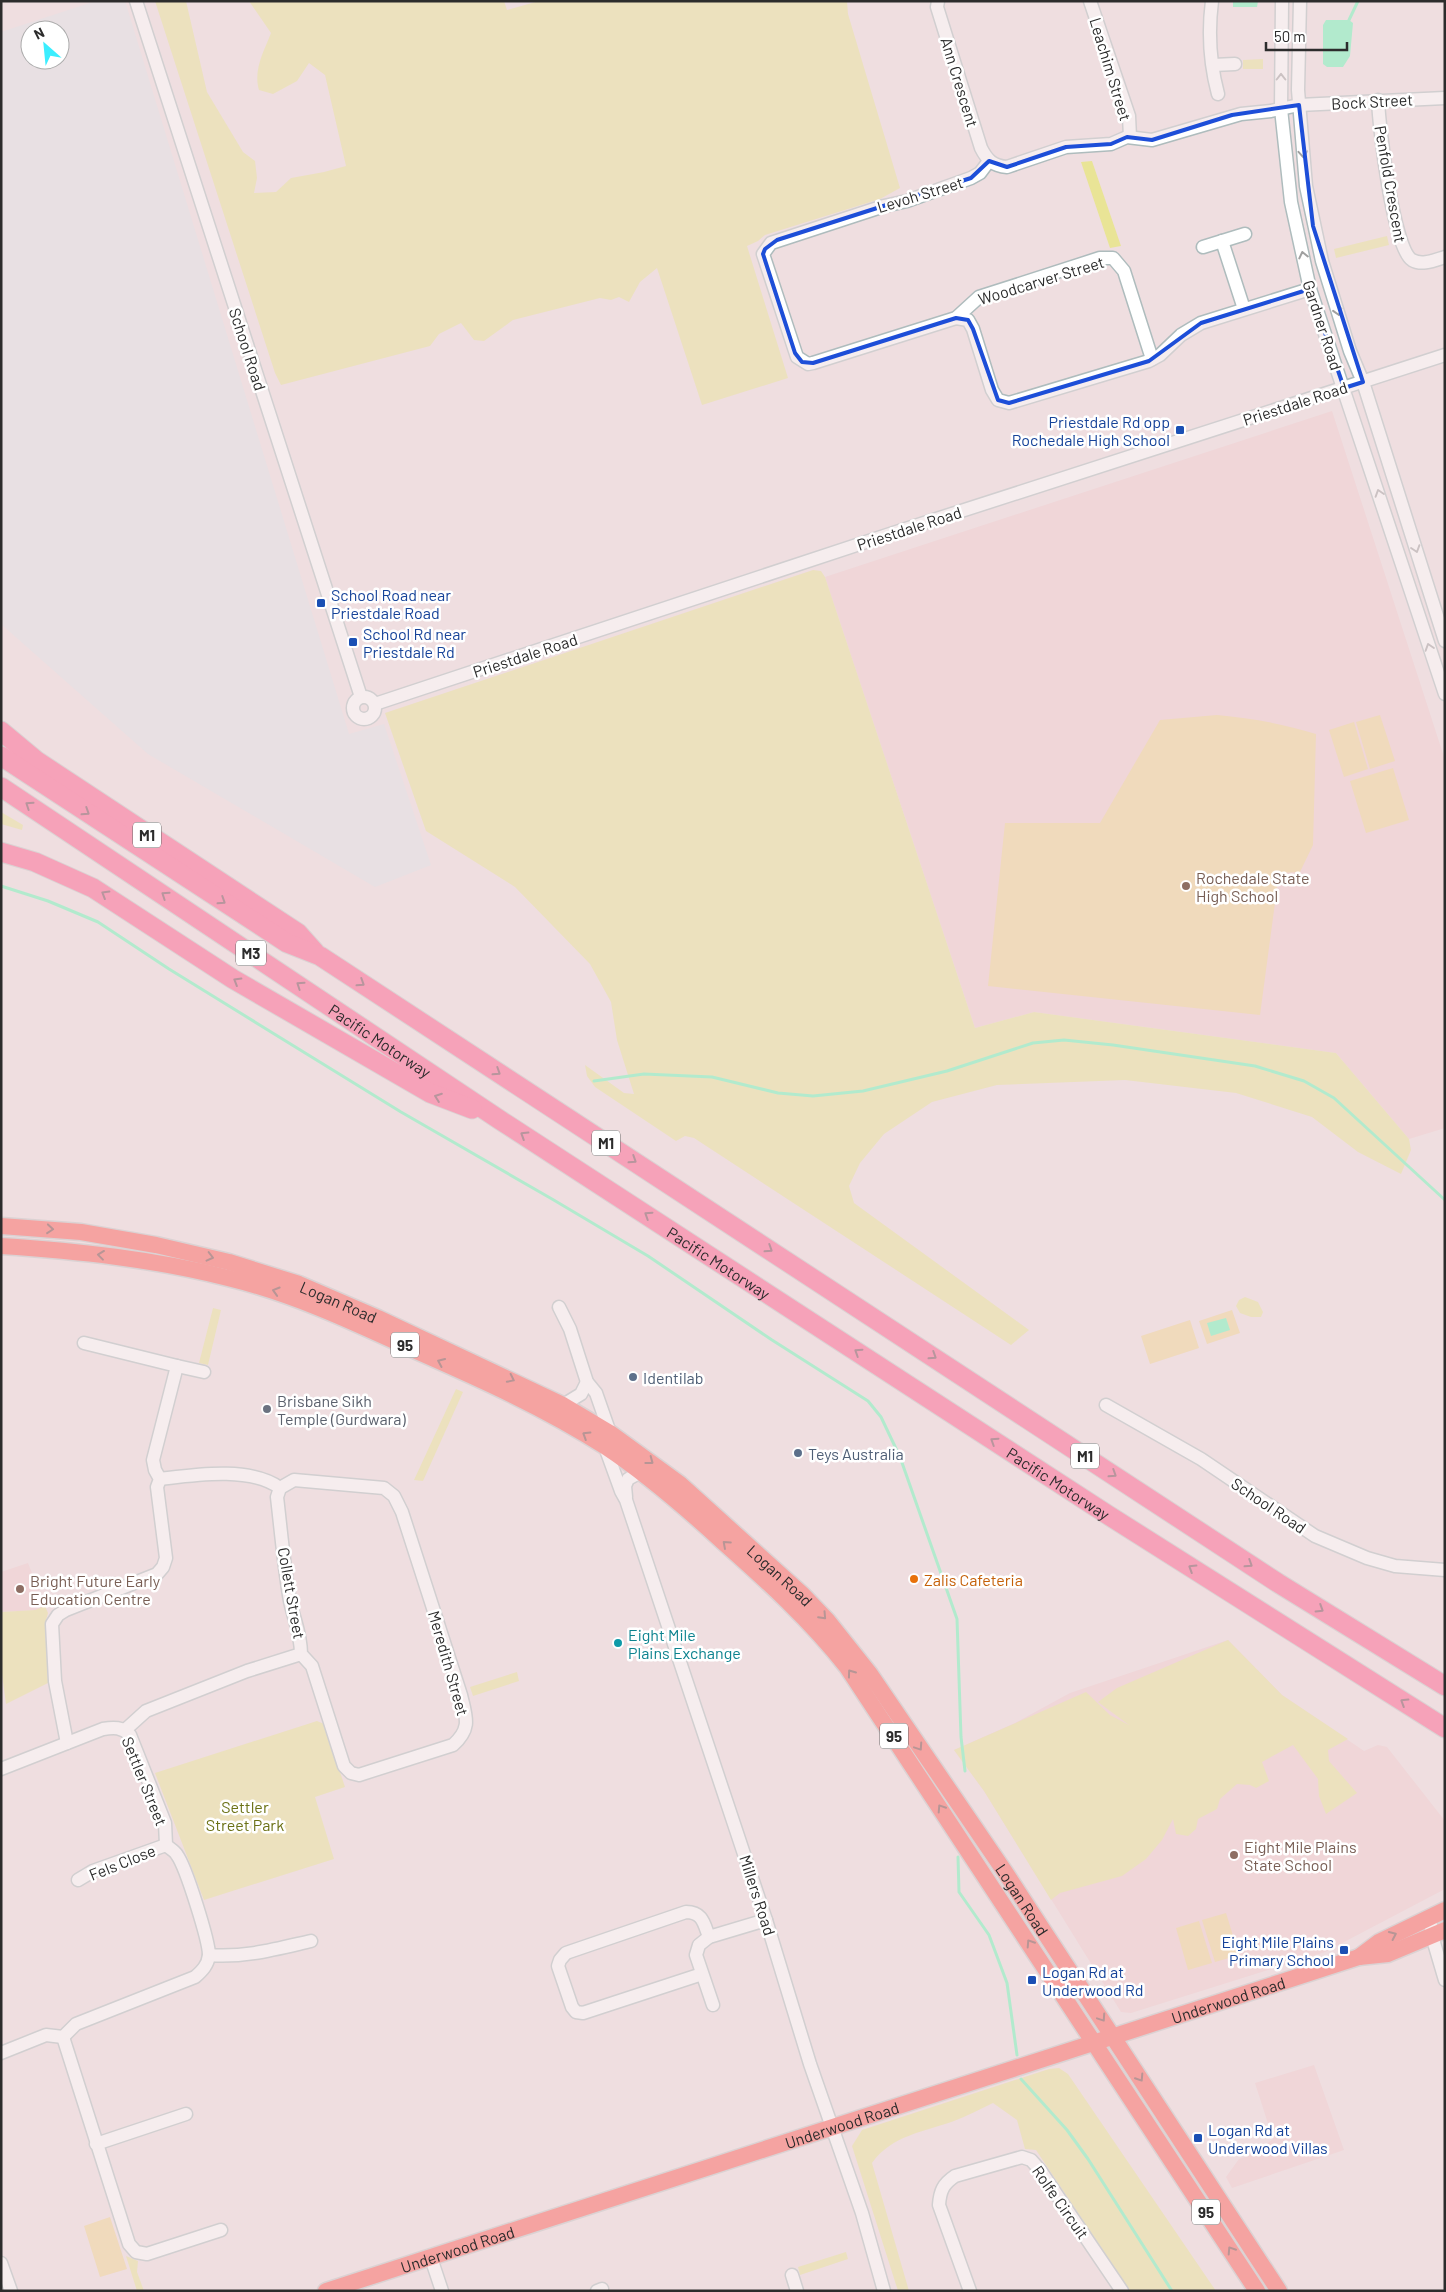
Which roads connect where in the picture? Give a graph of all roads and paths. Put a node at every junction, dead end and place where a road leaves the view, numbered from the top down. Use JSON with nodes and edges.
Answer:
{"nodes":[{"id":1,"x":136,"y":1,"type":"edge"},
{"id":2,"x":938,"y":1,"type":"edge"},
{"id":3,"x":1090,"y":1,"type":"edge"},
{"id":4,"x":1212,"y":1,"type":"edge"},
{"id":5,"x":1282,"y":1,"type":"edge"},
{"id":6,"x":1300,"y":1,"type":"edge"},
{"id":7,"x":1235,"y":64,"type":"dead end"},
{"id":8,"x":1212,"y":65,"type":"junction"},
{"id":9,"x":1218,"y":94,"type":"dead end"},
{"id":10,"x":1445,"y":98,"type":"edge"},
{"id":11,"x":1378,"y":100,"type":"junction"},
{"id":12,"x":1300,"y":105,"type":"junction"},
{"id":13,"x":1281,"y":109,"type":"junction"},
{"id":14,"x":1130,"y":137,"type":"junction"},
{"id":15,"x":989,"y":161,"type":"junction"},
{"id":16,"x":1245,"y":234,"type":"dead end"},
{"id":17,"x":1222,"y":241,"type":"junction"},
{"id":18,"x":1203,"y":247,"type":"dead end"},
{"id":19,"x":1445,"y":257,"type":"edge"},
{"id":20,"x":1310,"y":289,"type":"junction"},
{"id":21,"x":1244,"y":310,"type":"junction"},
{"id":22,"x":956,"y":318,"type":"junction"},
{"id":23,"x":1445,"y":356,"type":"edge"},
{"id":24,"x":797,"y":358,"type":"joint"},
{"id":25,"x":1152,"y":360,"type":"junction"},
{"id":26,"x":1363,"y":382,"type":"junction"},
{"id":27,"x":1344,"y":388,"type":"junction"},
{"id":28,"x":1445,"y":641,"type":"edge"},
{"id":29,"x":1445,"y":694,"type":"edge"},
{"id":30,"x":361,"y":697,"type":"junction"},
{"id":31,"x":375,"y":704,"type":"junction"},
{"id":32,"x":1,"y":730,"type":"edge"},
{"id":33,"x":1,"y":756,"type":"edge"},
{"id":34,"x":1,"y":787,"type":"edge"},
{"id":35,"x":1,"y":852,"type":"edge"},
{"id":36,"x":320,"y":956,"type":"junction"},
{"id":37,"x":500,"y":1120,"type":"junction"},
{"id":38,"x":1,"y":1226,"type":"edge"},
{"id":39,"x":1,"y":1246,"type":"edge"},
{"id":40,"x":559,"y":1307,"type":"dead end"},
{"id":41,"x":84,"y":1343,"type":"dead end"},
{"id":42,"x":177,"y":1366,"type":"junction"},
{"id":43,"x":204,"y":1372,"type":"dead end"},
{"id":44,"x":587,"y":1382,"type":"junction"},
{"id":45,"x":563,"y":1405,"type":"junction"},
{"id":46,"x":1106,"y":1405,"type":"dead end"},
{"id":47,"x":608,"y":1440,"type":"junction"},
{"id":48,"x":642,"y":1472,"type":"junction"},
{"id":49,"x":160,"y":1479,"type":"junction"},
{"id":50,"x":280,"y":1488,"type":"junction"},
{"id":51,"x":626,"y":1500,"type":"junction"},
{"id":52,"x":1445,"y":1570,"type":"edge"},
{"id":53,"x":301,"y":1654,"type":"junction"},
{"id":54,"x":1445,"y":1686,"type":"edge"},
{"id":55,"x":1445,"y":1728,"type":"edge"},
{"id":56,"x":124,"y":1730,"type":"junction"},
{"id":57,"x":67,"y":1744,"type":"junction"},
{"id":58,"x":1,"y":1768,"type":"edge"},
{"id":59,"x":166,"y":1845,"type":"junction"},
{"id":60,"x":78,"y":1880,"type":"dead end"},
{"id":61,"x":1438,"y":1914,"type":"edge"},
{"id":62,"x":766,"y":1920,"type":"junction"},
{"id":63,"x":1438,"y":1933,"type":"edge"},
{"id":64,"x":709,"y":1938,"type":"junction"},
{"id":65,"x":311,"y":1941,"type":"dead end"},
{"id":66,"x":208,"y":1955,"type":"junction"},
{"id":67,"x":1360,"y":1957,"type":"junction"},
{"id":68,"x":702,"y":1974,"type":"junction"},
{"id":69,"x":1445,"y":1980,"type":"edge"},
{"id":70,"x":713,"y":2005,"type":"dead end"},
{"id":71,"x":1114,"y":2036,"type":"junction"},
{"id":72,"x":63,"y":2037,"type":"junction"},
{"id":73,"x":1095,"y":2043,"type":"junction"},
{"id":74,"x":1,"y":2053,"type":"edge"},
{"id":75,"x":186,"y":2114,"type":"dead end"},
{"id":76,"x":832,"y":2128,"type":"junction"},
{"id":77,"x":96,"y":2144,"type":"junction"},
{"id":78,"x":221,"y":2230,"type":"dead end"},
{"id":79,"x":431,"y":2258,"type":"junction"},
{"id":80,"x":1,"y":2263,"type":"edge"},
{"id":81,"x":792,"y":2274,"type":"dead end"},
{"id":82,"x":12,"y":2291,"type":"edge"},
{"id":83,"x":326,"y":2291,"type":"edge"},
{"id":84,"x":442,"y":2291,"type":"edge"},
{"id":85,"x":797,"y":2291,"type":"edge"},
{"id":86,"x":884,"y":2291,"type":"edge"},
{"id":87,"x":970,"y":2291,"type":"edge"},
{"id":88,"x":1122,"y":2291,"type":"edge"},
{"id":89,"x":1257,"y":2291,"type":"edge"},
{"id":90,"x":1279,"y":2291,"type":"edge"}],
"edges":[{"from":1,"to":30,"type":"street","name":"School Road"},
{"from":2,"to":15,"type":"street","name":"Ann Crescent"},
{"from":3,"to":14,"type":"street","name":"Leachim Street"},
{"from":4,"to":8,"type":"street"},
{"from":13,"to":5,"type":"street","name":"Gardner Road","one_way":true},
{"from":6,"to":12,"type":"street","name":"Gardner Road"},
{"from":7,"to":8,"type":"street"},
{"from":8,"to":9,"type":"street"},
{"from":10,"to":11,"type":"street","name":"Bock Street"},
{"from":11,"to":12,"type":"street","name":"Bock Street"},
{"from":11,"to":19,"type":"street","name":"Penfold Crescent"},
{"from":12,"to":13,"type":"street"},
{"from":12,"to":26,"type":"street","name":"Gardner Road","one_way":true},
{"from":13,"to":14,"type":"street"},
{"from":20,"to":13,"type":"street","name":"Gardner Road","one_way":true},
{"from":14,"to":15,"type":"street"},
{"from":15,"to":24,"type":"street","name":"Levoh Street"},
{"from":16,"to":17,"type":"street"},
{"from":17,"to":18,"type":"street"},
{"from":17,"to":21,"type":"street"},
{"from":20,"to":21,"type":"street","name":"Woodcarver Street"},
{"from":20,"to":27,"type":"street","name":"Gardner Road"},
{"from":21,"to":25,"type":"street","name":"Woodcarver Street"},
{"from":22,"to":24,"type":"street","name":"Woodcarver Street"},
{"from":22,"to":25,"type":"street","name":"Woodcarver Street"},
{"from":22,"to":25,"type":"street","name":"Woodcarver Street"},
{"from":23,"to":26,"type":"street","name":"Priestdale Road"},
{"from":26,"to":27,"type":"street","name":"Priestdale Road"},
{"from":26,"to":28,"type":"street","name":"Gardner Road","one_way":true},
{"from":29,"to":27,"type":"street","name":"Gardner Road","one_way":true},
{"from":27,"to":31,"type":"street","name":"Priestdale Road"},
{"from":30,"to":31,"type":"street"},
{"from":30,"to":31,"type":"street","name":"School Road"},
{"from":32,"to":36,"type":"highway","number":"M1"},
{"from":33,"to":36,"type":"highway","number":"M3","one_way":true},
{"from":37,"to":34,"type":"highway","name":"Pacific Motorway","number":"M3","one_way":true},
{"from":37,"to":35,"type":"highway","number":"M1","one_way":true},
{"from":36,"to":54,"type":"highway","number":"M1","one_way":true},
{"from":55,"to":37,"type":"highway","name":"Pacific Motorway","number":"M1","one_way":true},
{"from":38,"to":45,"type":"main road","name":"Logan Road","number":"95","one_way":true},
{"from":47,"to":39,"type":"main road","name":"Logan Road","number":"95","one_way":true},
{"from":40,"to":44,"type":"street"},
{"from":41,"to":42,"type":"street"},
{"from":42,"to":43,"type":"street"},
{"from":42,"to":49,"type":"street"},
{"from":44,"to":45,"type":"street"},
{"from":44,"to":47,"type":"street"},
{"from":45,"to":47,"type":"main road","name":"Logan Road","number":"95"},
{"from":46,"to":52,"type":"street","name":"School Road"},
{"from":47,"to":48,"type":"main road","name":"Logan Road","number":"95"},
{"from":47,"to":51,"type":"street","name":"Millers Road"},
{"from":47,"to":71,"type":"main road","name":"Logan Road","number":"95","one_way":true},
{"from":48,"to":51,"type":"street"},
{"from":73,"to":48,"type":"main road","name":"Logan Road","number":"95","one_way":true},
{"from":49,"to":50,"type":"street"},
{"from":49,"to":57,"type":"street"},
{"from":50,"to":53,"type":"street","name":"Collett Street"},
{"from":50,"to":53,"type":"street","name":"Meredith Street"},
{"from":51,"to":62,"type":"street","name":"Millers Road"},
{"from":53,"to":56,"type":"street","name":"Collett Street"},
{"from":56,"to":57,"type":"street","name":"Settler Street"},
{"from":56,"to":59,"type":"street","name":"Settler Street"},
{"from":57,"to":58,"type":"street","name":"Settler Street"},
{"from":59,"to":60,"type":"street","name":"Fels Close"},
{"from":59,"to":66,"type":"street","name":"Settler Street"},
{"from":61,"to":63,"type":"street"},
{"from":67,"to":61,"type":"main road","name":"Underwood Road","one_way":true},
{"from":62,"to":64,"type":"street"},
{"from":62,"to":76,"type":"street","name":"Millers Road"},
{"from":63,"to":67,"type":"main road","name":"Underwood Road"},
{"from":63,"to":69,"type":"street"},
{"from":64,"to":68,"type":"street"},
{"from":64,"to":68,"type":"street"},
{"from":65,"to":66,"type":"street"},
{"from":66,"to":72,"type":"street"},
{"from":67,"to":71,"type":"main road","name":"Underwood Road"},
{"from":68,"to":70,"type":"street"},
{"from":71,"to":73,"type":"main road","name":"Underwood Road"},
{"from":71,"to":90,"type":"main road","name":"Logan Road","number":"95","one_way":true},
{"from":72,"to":74,"type":"street"},
{"from":72,"to":77,"type":"street"},
{"from":73,"to":76,"type":"main road","name":"Underwood Road"},
{"from":89,"to":73,"type":"main road","name":"Logan Road","number":"95","one_way":true},
{"from":75,"to":77,"type":"street"},
{"from":76,"to":79,"type":"main road","name":"Underwood Road"},
{"from":76,"to":86,"type":"street","name":"Millers Road"},
{"from":77,"to":78,"type":"street"},
{"from":79,"to":83,"type":"main road","name":"Underwood Road"},
{"from":79,"to":84,"type":"street"},
{"from":80,"to":82,"type":"street"},
{"from":81,"to":85,"type":"street"},
{"from":87,"to":88,"type":"street","name":"Rolfe Circuit"}]}
